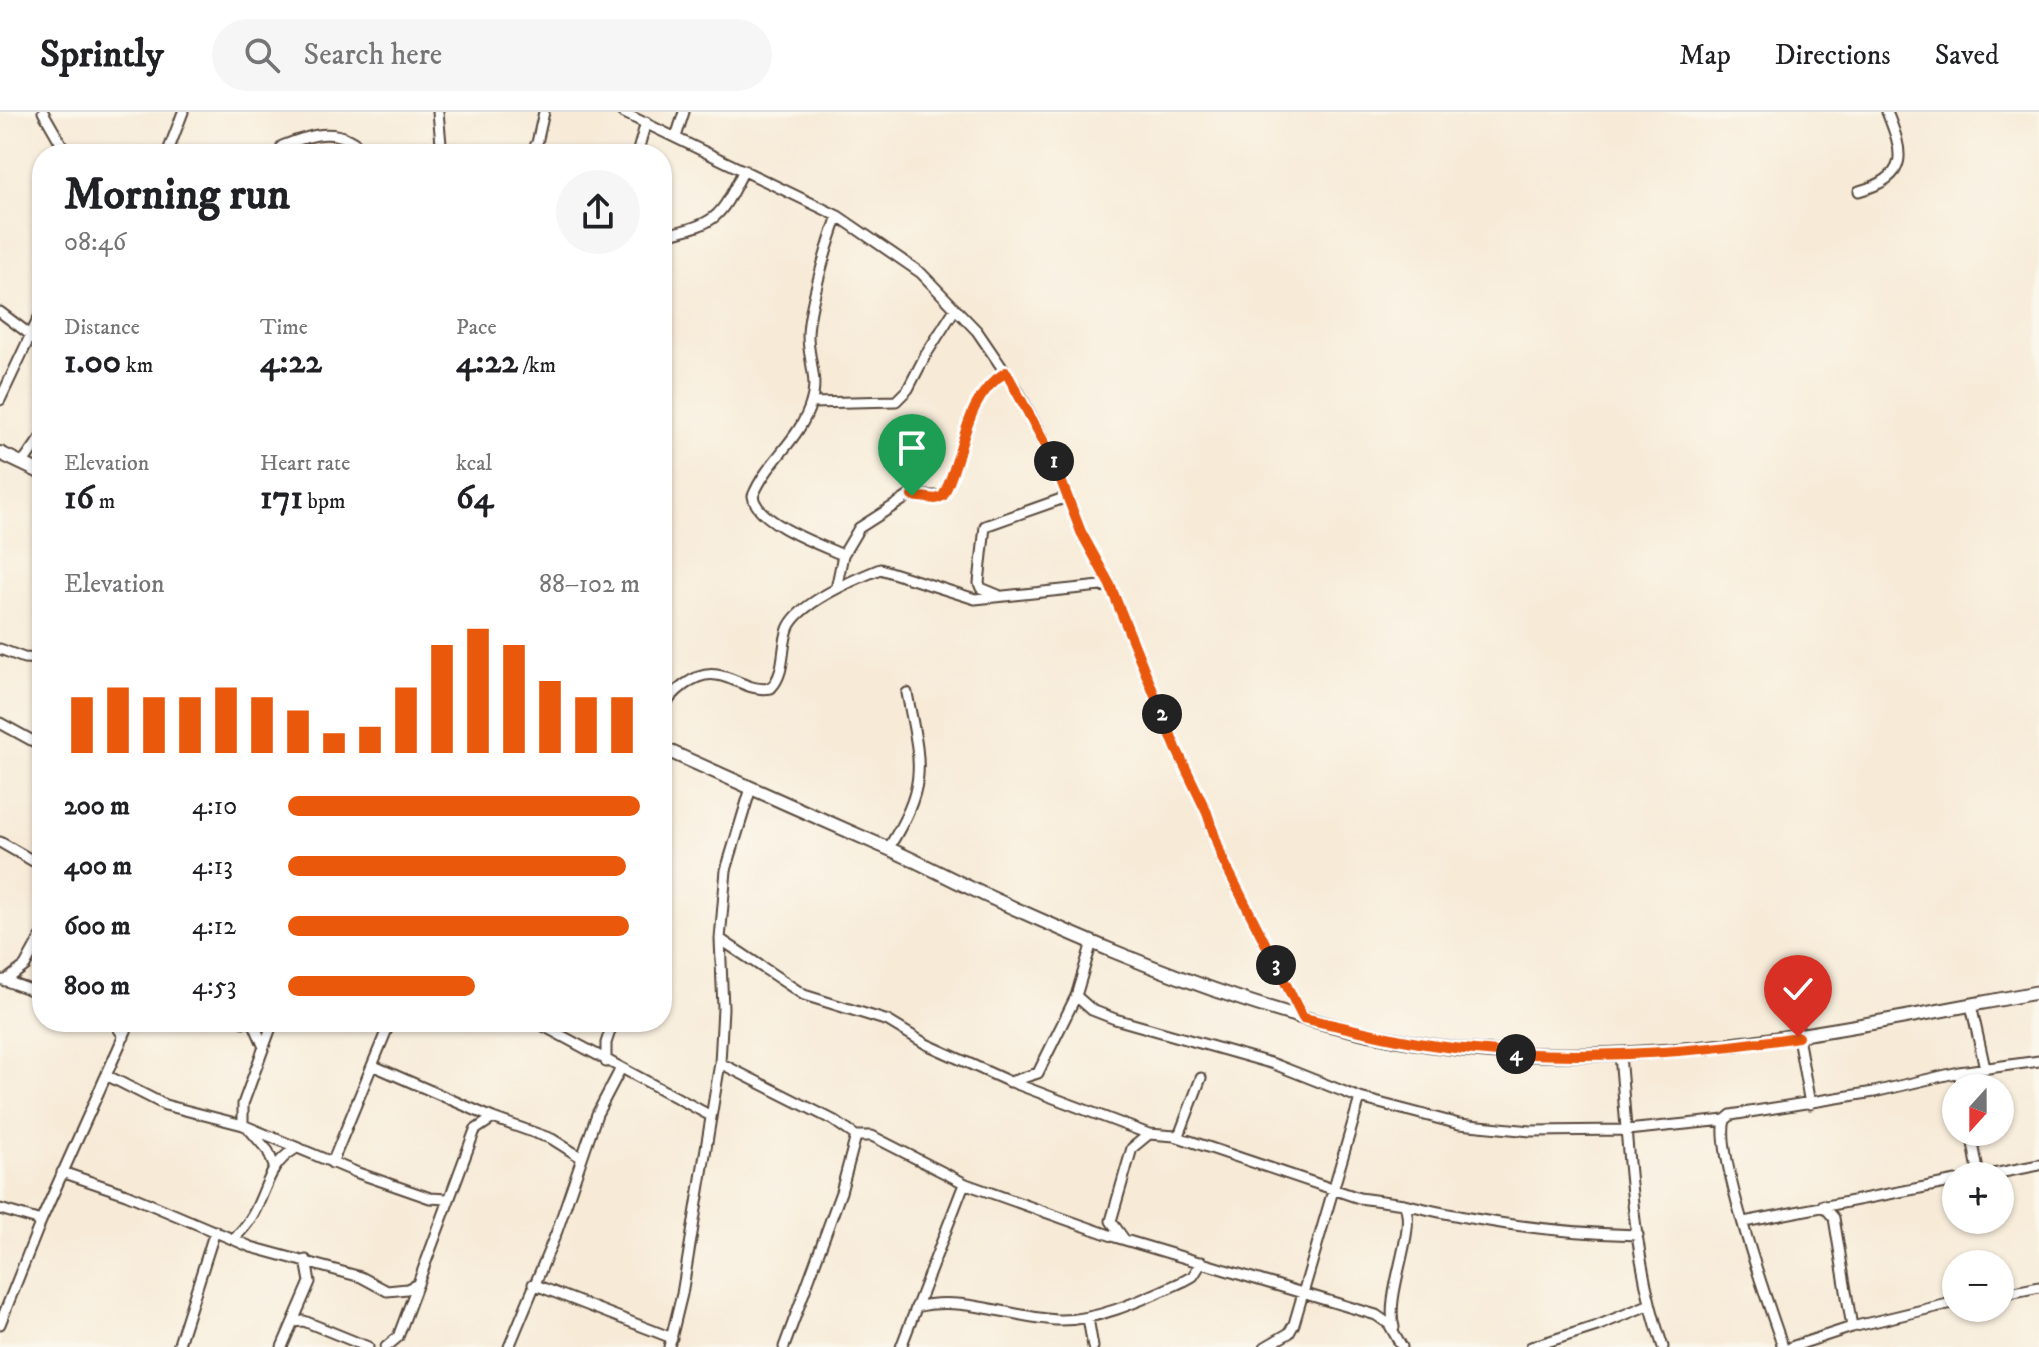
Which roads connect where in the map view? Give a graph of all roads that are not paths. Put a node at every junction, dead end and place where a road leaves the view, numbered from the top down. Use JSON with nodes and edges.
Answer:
{"nodes":[{"id":1,"x":43,"y":112,"type":"edge"},
{"id":2,"x":183,"y":112,"type":"edge"},
{"id":3,"x":438,"y":112,"type":"edge"},
{"id":4,"x":544,"y":112,"type":"edge"},
{"id":5,"x":622,"y":112,"type":"edge"},
{"id":6,"x":684,"y":112,"type":"edge"},
{"id":7,"x":1887,"y":112,"type":"edge"},
{"id":8,"x":646,"y":122,"type":"junction"},
{"id":9,"x":676,"y":137,"type":"junction"},
{"id":10,"x":61,"y":144,"type":"edge"},
{"id":11,"x":171,"y":144,"type":"edge"},
{"id":12,"x":286,"y":144,"type":"edge"},
{"id":13,"x":348,"y":144,"type":"edge"},
{"id":14,"x":441,"y":144,"type":"edge"},
{"id":15,"x":536,"y":144,"type":"edge"},
{"id":16,"x":640,"y":144,"type":"edge"},
{"id":17,"x":744,"y":170,"type":"junction"},
{"id":18,"x":1859,"y":191,"type":"dead end"},
{"id":19,"x":838,"y":216,"type":"junction"},
{"id":20,"x":672,"y":233,"type":"edge"},
{"id":21,"x":955,"y":309,"type":"junction"},
{"id":22,"x":0,"y":312,"type":"edge"},
{"id":23,"x":32,"y":336,"type":"joint"},
{"id":24,"x":1006,"y":372,"type":"junction"},
{"id":25,"x":0,"y":400,"type":"edge"},
{"id":26,"x":811,"y":403,"type":"junction"},
{"id":27,"x":32,"y":450,"type":"edge"},
{"id":28,"x":0,"y":453,"type":"edge"},
{"id":29,"x":22,"y":464,"type":"junction"},
{"id":30,"x":32,"y":468,"type":"edge"},
{"id":31,"x":1067,"y":497,"type":"junction"},
{"id":32,"x":843,"y":555,"type":"junction"},
{"id":33,"x":1110,"y":585,"type":"junction"},
{"id":34,"x":836,"y":589,"type":"junction"},
{"id":35,"x":1000,"y":596,"type":"junction"},
{"id":36,"x":0,"y":649,"type":"edge"},
{"id":37,"x":32,"y":658,"type":"edge"},
{"id":38,"x":907,"y":693,"type":"dead end"},
{"id":39,"x":672,"y":696,"type":"edge"},
{"id":40,"x":0,"y":723,"type":"edge"},
{"id":41,"x":32,"y":741,"type":"edge"},
{"id":42,"x":672,"y":752,"type":"edge"},
{"id":43,"x":751,"y":788,"type":"junction"},
{"id":44,"x":0,"y":842,"type":"edge"},
{"id":45,"x":888,"y":849,"type":"junction"},
{"id":46,"x":32,"y":860,"type":"edge"},
{"id":47,"x":720,"y":939,"type":"junction"},
{"id":48,"x":1092,"y":942,"type":"junction"},
{"id":49,"x":32,"y":953,"type":"edge"},
{"id":50,"x":2,"y":980,"type":"edge"},
{"id":51,"x":32,"y":990,"type":"edge"},
{"id":52,"x":2039,"y":992,"type":"edge"},
{"id":53,"x":1076,"y":996,"type":"junction"},
{"id":54,"x":1971,"y":1005,"type":"junction"},
{"id":55,"x":1303,"y":1018,"type":"junction"},
{"id":56,"x":121,"y":1032,"type":"edge"},
{"id":57,"x":126,"y":1032,"type":"edge"},
{"id":58,"x":256,"y":1032,"type":"edge"},
{"id":59,"x":269,"y":1032,"type":"edge"},
{"id":60,"x":386,"y":1032,"type":"edge"},
{"id":61,"x":554,"y":1032,"type":"edge"},
{"id":62,"x":610,"y":1032,"type":"edge"},
{"id":63,"x":124,"y":1037,"type":"junction"},
{"id":64,"x":1798,"y":1037,"type":"junction"},
{"id":65,"x":263,"y":1045,"type":"junction"},
{"id":66,"x":1620,"y":1055,"type":"junction"},
{"id":67,"x":2039,"y":1061,"type":"edge"},
{"id":68,"x":606,"y":1062,"type":"junction"},
{"id":69,"x":720,"y":1063,"type":"junction"},
{"id":70,"x":374,"y":1066,"type":"junction"},
{"id":71,"x":1985,"y":1068,"type":"junction"},
{"id":72,"x":620,"y":1070,"type":"junction"},
{"id":73,"x":1959,"y":1072,"type":"joint"},
{"id":74,"x":108,"y":1076,"type":"junction"},
{"id":75,"x":1201,"y":1078,"type":"dead end"},
{"id":76,"x":1010,"y":1082,"type":"junction"},
{"id":77,"x":1360,"y":1098,"type":"junction"},
{"id":78,"x":1810,"y":1104,"type":"junction"},
{"id":79,"x":474,"y":1109,"type":"junction"},
{"id":80,"x":711,"y":1116,"type":"junction"},
{"id":81,"x":493,"y":1118,"type":"junction"},
{"id":82,"x":1725,"y":1120,"type":"junction"},
{"id":83,"x":246,"y":1126,"type":"junction"},
{"id":84,"x":475,"y":1130,"type":"junction"},
{"id":85,"x":1627,"y":1130,"type":"junction"},
{"id":86,"x":1149,"y":1134,"type":"junction"},
{"id":87,"x":856,"y":1136,"type":"junction"},
{"id":88,"x":1175,"y":1136,"type":"junction"},
{"id":89,"x":295,"y":1149,"type":"junction"},
{"id":90,"x":582,"y":1158,"type":"junction"},
{"id":91,"x":332,"y":1163,"type":"junction"},
{"id":92,"x":2039,"y":1165,"type":"edge"},
{"id":93,"x":274,"y":1166,"type":"junction"},
{"id":94,"x":2014,"y":1170,"type":"edge"},
{"id":95,"x":62,"y":1172,"type":"junction"},
{"id":96,"x":952,"y":1178,"type":"junction"},
{"id":97,"x":1942,"y":1183,"type":"edge"},
{"id":98,"x":964,"y":1184,"type":"junction"},
{"id":99,"x":1333,"y":1187,"type":"junction"},
{"id":100,"x":447,"y":1199,"type":"junction"},
{"id":101,"x":1841,"y":1201,"type":"junction"},
{"id":102,"x":956,"y":1203,"type":"junction"},
{"id":103,"x":1404,"y":1204,"type":"junction"},
{"id":104,"x":1823,"y":1205,"type":"junction"},
{"id":105,"x":0,"y":1209,"type":"edge"},
{"id":106,"x":1834,"y":1218,"type":"junction"},
{"id":107,"x":41,"y":1221,"type":"junction"},
{"id":108,"x":1744,"y":1222,"type":"junction"},
{"id":109,"x":215,"y":1231,"type":"junction"},
{"id":110,"x":1638,"y":1235,"type":"junction"},
{"id":111,"x":233,"y":1239,"type":"junction"},
{"id":112,"x":1124,"y":1239,"type":"junction"},
{"id":113,"x":306,"y":1260,"type":"junction"},
{"id":114,"x":1202,"y":1262,"type":"junction"},
{"id":115,"x":418,"y":1284,"type":"junction"},
{"id":116,"x":533,"y":1284,"type":"junction"},
{"id":117,"x":2039,"y":1287,"type":"edge"},
{"id":118,"x":396,"y":1291,"type":"junction"},
{"id":119,"x":1305,"y":1291,"type":"junction"},
{"id":120,"x":2014,"y":1292,"type":"edge"},
{"id":121,"x":1391,"y":1303,"type":"junction"},
{"id":122,"x":411,"y":1304,"type":"junction"},
{"id":123,"x":1648,"y":1305,"type":"junction"},
{"id":124,"x":1942,"y":1305,"type":"edge"},
{"id":125,"x":916,"y":1307,"type":"junction"},
{"id":126,"x":1376,"y":1315,"type":"junction"},
{"id":127,"x":1088,"y":1318,"type":"junction"},
{"id":128,"x":0,"y":1322,"type":"edge"},
{"id":129,"x":293,"y":1322,"type":"junction"},
{"id":130,"x":1852,"y":1327,"type":"junction"},
{"id":131,"x":1395,"y":1331,"type":"junction"},
{"id":132,"x":399,"y":1342,"type":"edge"},
{"id":133,"x":670,"y":1343,"type":"edge"},
{"id":134,"x":1544,"y":1345,"type":"edge"},
{"id":135,"x":178,"y":1347,"type":"edge"},
{"id":136,"x":282,"y":1347,"type":"edge"},
{"id":137,"x":368,"y":1347,"type":"edge"},
{"id":138,"x":386,"y":1347,"type":"edge"},
{"id":139,"x":509,"y":1347,"type":"edge"},
{"id":140,"x":784,"y":1347,"type":"edge"},
{"id":141,"x":901,"y":1347,"type":"edge"},
{"id":142,"x":1093,"y":1347,"type":"edge"},
{"id":143,"x":1265,"y":1347,"type":"edge"},
{"id":144,"x":1402,"y":1347,"type":"edge"},
{"id":145,"x":1531,"y":1347,"type":"edge"},
{"id":146,"x":1663,"y":1347,"type":"edge"},
{"id":147,"x":1783,"y":1347,"type":"edge"},
{"id":148,"x":1791,"y":1347,"type":"edge"}],
"edges":[{"from":1,"to":10,"type":"street"},
{"from":2,"to":11,"type":"street"},
{"from":3,"to":14,"type":"street"},
{"from":4,"to":15,"type":"street"},
{"from":5,"to":8,"type":"street"},
{"from":6,"to":9,"type":"street"},
{"from":7,"to":18,"type":"street"},
{"from":8,"to":9,"type":"street"},
{"from":8,"to":16,"type":"street"},
{"from":9,"to":17,"type":"street"},
{"from":12,"to":13,"type":"street"},
{"from":17,"to":19,"type":"street"},
{"from":17,"to":20,"type":"street"},
{"from":19,"to":21,"type":"street"},
{"from":19,"to":26,"type":"street"},
{"from":21,"to":24,"type":"street"},
{"from":21,"to":26,"type":"street"},
{"from":22,"to":23,"type":"street"},
{"from":23,"to":25,"type":"street"},
{"from":24,"to":31,"type":"street"},
{"from":24,"to":32,"type":"street"},
{"from":26,"to":32,"type":"street"},
{"from":27,"to":29,"type":"street"},
{"from":28,"to":29,"type":"main road"},
{"from":29,"to":30,"type":"main road"},
{"from":31,"to":33,"type":"street"},
{"from":31,"to":35,"type":"street"},
{"from":32,"to":34,"type":"street"},
{"from":33,"to":35,"type":"street"},
{"from":33,"to":55,"type":"street"},
{"from":34,"to":35,"type":"street"},
{"from":34,"to":39,"type":"street"},
{"from":36,"to":37,"type":"street"},
{"from":38,"to":45,"type":"street"},
{"from":40,"to":41,"type":"street"},
{"from":42,"to":43,"type":"main road"},
{"from":43,"to":45,"type":"main road"},
{"from":43,"to":47,"type":"street"},
{"from":44,"to":46,"type":"street"},
{"from":45,"to":48,"type":"main road"},
{"from":47,"to":69,"type":"street"},
{"from":47,"to":76,"type":"street"},
{"from":48,"to":53,"type":"street"},
{"from":48,"to":55,"type":"main road"},
{"from":49,"to":50,"type":"street"},
{"from":50,"to":51,"type":"street"},
{"from":52,"to":54,"type":"main road"},
{"from":53,"to":76,"type":"street"},
{"from":53,"to":77,"type":"street"},
{"from":54,"to":64,"type":"main road"},
{"from":54,"to":71,"type":"street"},
{"from":55,"to":66,"type":"main road"},
{"from":56,"to":63,"type":"street"},
{"from":57,"to":63,"type":"street"},
{"from":58,"to":65,"type":"street"},
{"from":59,"to":65,"type":"street"},
{"from":60,"to":70,"type":"street"},
{"from":61,"to":68,"type":"street"},
{"from":62,"to":68,"type":"street"},
{"from":63,"to":74,"type":"street"},
{"from":64,"to":66,"type":"main road"},
{"from":64,"to":78,"type":"street"},
{"from":65,"to":83,"type":"street"},
{"from":66,"to":85,"type":"street"},
{"from":67,"to":71,"type":"street"},
{"from":68,"to":72,"type":"street"},
{"from":69,"to":80,"type":"street"},
{"from":69,"to":87,"type":"street"},
{"from":70,"to":79,"type":"street"},
{"from":70,"to":91,"type":"street"},
{"from":71,"to":73,"type":"street"},
{"from":72,"to":80,"type":"street"},
{"from":72,"to":90,"type":"street"},
{"from":73,"to":78,"type":"street"},
{"from":74,"to":83,"type":"street"},
{"from":74,"to":95,"type":"street"},
{"from":75,"to":88,"type":"street"},
{"from":76,"to":86,"type":"street"},
{"from":77,"to":85,"type":"street"},
{"from":77,"to":99,"type":"street"},
{"from":78,"to":82,"type":"street"},
{"from":79,"to":81,"type":"street"},
{"from":79,"to":84,"type":"street"},
{"from":80,"to":133,"type":"street"},
{"from":81,"to":84,"type":"street"},
{"from":81,"to":90,"type":"street"},
{"from":82,"to":85,"type":"street"},
{"from":82,"to":108,"type":"street"},
{"from":83,"to":89,"type":"street"},
{"from":83,"to":93,"type":"street"},
{"from":84,"to":100,"type":"street"},
{"from":85,"to":110,"type":"street"},
{"from":86,"to":88,"type":"street"},
{"from":86,"to":112,"type":"street"},
{"from":87,"to":96,"type":"street"},
{"from":87,"to":140,"type":"street"},
{"from":88,"to":99,"type":"street"},
{"from":89,"to":91,"type":"street"},
{"from":89,"to":93,"type":"street"},
{"from":90,"to":116,"type":"street"},
{"from":91,"to":100,"type":"street"},
{"from":92,"to":94,"type":"street"},
{"from":93,"to":111,"type":"street"},
{"from":95,"to":107,"type":"street"},
{"from":95,"to":109,"type":"street"},
{"from":96,"to":98,"type":"street"},
{"from":96,"to":102,"type":"street"},
{"from":97,"to":101,"type":"street"},
{"from":98,"to":102,"type":"street"},
{"from":98,"to":112,"type":"street"},
{"from":99,"to":103,"type":"street"},
{"from":99,"to":119,"type":"street"},
{"from":100,"to":115,"type":"street"},
{"from":101,"to":104,"type":"street"},
{"from":101,"to":106,"type":"street"},
{"from":102,"to":125,"type":"street"},
{"from":103,"to":110,"type":"street"},
{"from":103,"to":121,"type":"street"},
{"from":104,"to":106,"type":"street"},
{"from":104,"to":108,"type":"street"},
{"from":105,"to":107,"type":"street"},
{"from":106,"to":130,"type":"street"},
{"from":107,"to":128,"type":"street"},
{"from":108,"to":147,"type":"street"},
{"from":109,"to":111,"type":"street"},
{"from":109,"to":135,"type":"street"},
{"from":110,"to":123,"type":"street"},
{"from":111,"to":113,"type":"street"},
{"from":112,"to":114,"type":"street"},
{"from":113,"to":118,"type":"street"},
{"from":113,"to":129,"type":"street"},
{"from":114,"to":119,"type":"street"},
{"from":114,"to":127,"type":"street"},
{"from":115,"to":118,"type":"street"},
{"from":115,"to":122,"type":"street"},
{"from":116,"to":133,"type":"street"},
{"from":116,"to":139,"type":"street"},
{"from":117,"to":120,"type":"street"},
{"from":118,"to":122,"type":"street"},
{"from":119,"to":126,"type":"street"},
{"from":119,"to":143,"type":"street"},
{"from":121,"to":126,"type":"street"},
{"from":121,"to":131,"type":"street"},
{"from":122,"to":132,"type":"street"},
{"from":123,"to":134,"type":"street"},
{"from":123,"to":146,"type":"street"},
{"from":124,"to":130,"type":"street"},
{"from":125,"to":127,"type":"street"},
{"from":125,"to":141,"type":"street"},
{"from":126,"to":131,"type":"street"},
{"from":127,"to":142,"type":"street"},
{"from":129,"to":136,"type":"street"},
{"from":129,"to":137,"type":"street"},
{"from":130,"to":148,"type":"street"},
{"from":131,"to":144,"type":"street"},
{"from":132,"to":138,"type":"street"},
{"from":134,"to":145,"type":"street"}]}
